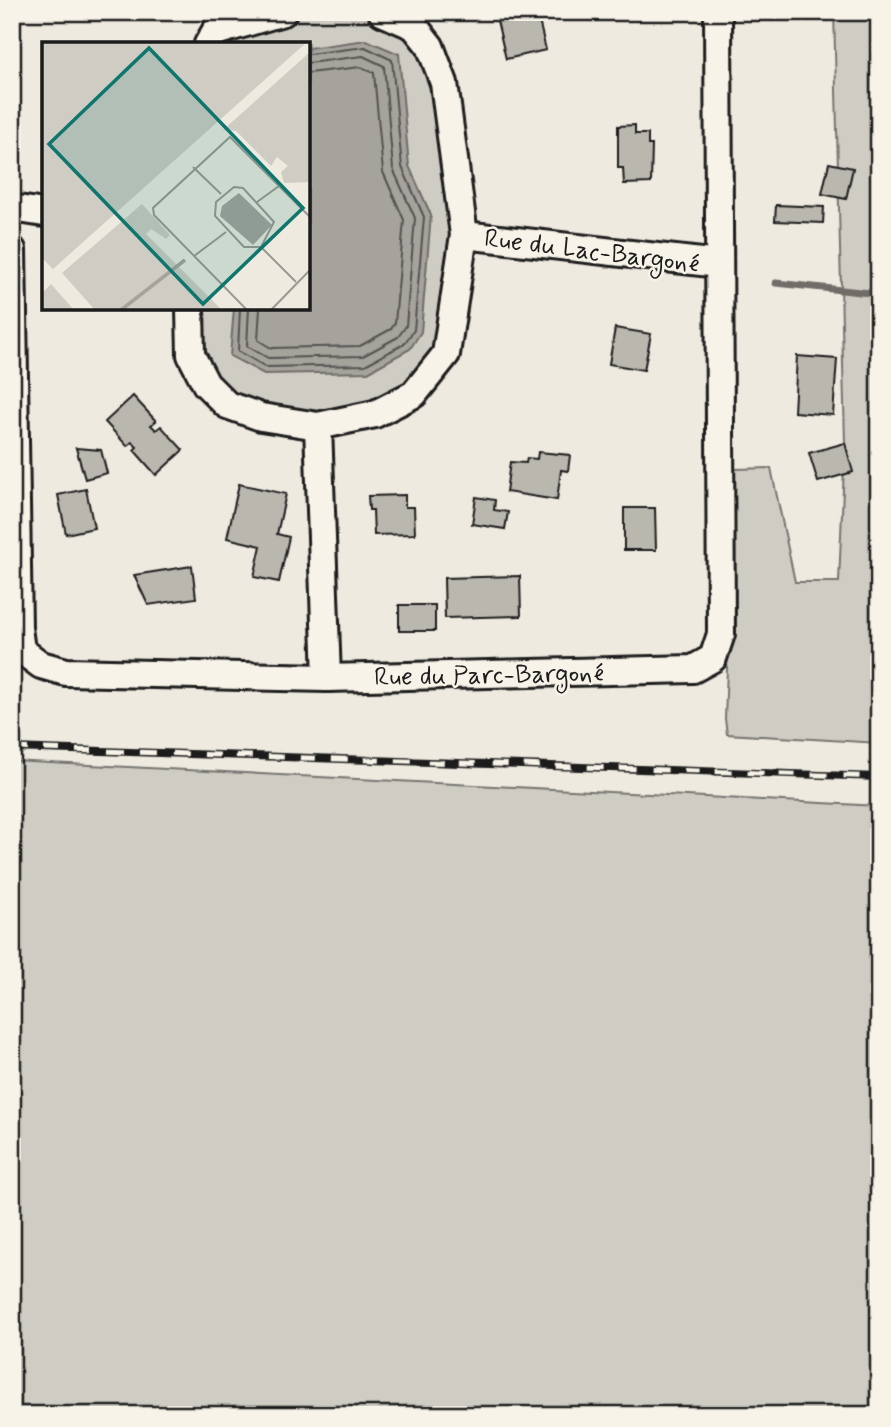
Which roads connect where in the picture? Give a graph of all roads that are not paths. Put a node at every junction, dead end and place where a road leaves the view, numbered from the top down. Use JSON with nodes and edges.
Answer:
{"nodes":[{"id":1,"x":283,"y":12,"type":"edge"},
{"id":2,"x":382,"y":12,"type":"edge"},
{"id":3,"x":718,"y":12,"type":"edge"},
{"id":4,"x":209,"y":42,"type":"edge"},
{"id":5,"x":12,"y":208,"type":"edge"},
{"id":6,"x":42,"y":213,"type":"edge"},
{"id":7,"x":464,"y":235,"type":"junction"},
{"id":8,"x":12,"y":250,"type":"edge"},
{"id":9,"x":719,"y":264,"type":"junction"},
{"id":10,"x":190,"y":310,"type":"edge"},
{"id":11,"x":318,"y":426,"type":"junction"},
{"id":12,"x":327,"y":678,"type":"junction"}],
"edges":[{"from":1,"to":4,"type":"street"},
{"from":2,"to":7,"type":"street","name":"Rue du Lac-Bargoné"},
{"from":3,"to":9,"type":"street","name":"Rue du Parc-Bargoné"},
{"from":5,"to":6,"type":"street"},
{"from":7,"to":9,"type":"street","name":"Rue du Lac-Bargoné"},
{"from":7,"to":11,"type":"street","name":"Rue du Lac-Bargoné"},
{"from":8,"to":12,"type":"street","name":"Rue du Parc-Bargoné"},
{"from":9,"to":12,"type":"street","name":"Rue du Parc-Bargoné"},
{"from":10,"to":11,"type":"street","name":"Rue du Lac-Bargoné"},
{"from":11,"to":12,"type":"street"}]}
